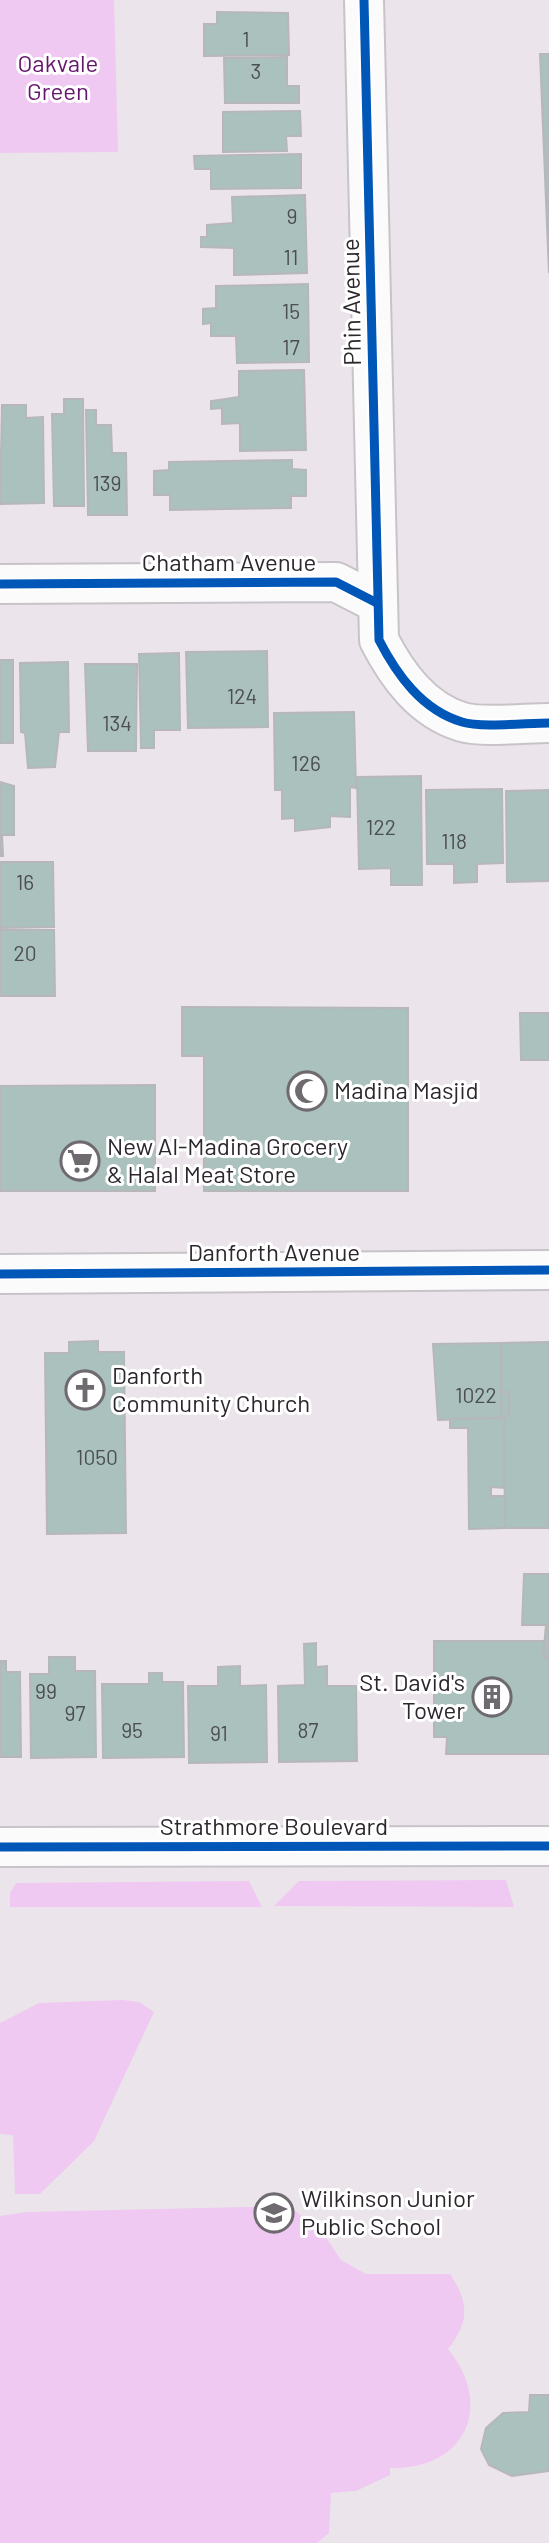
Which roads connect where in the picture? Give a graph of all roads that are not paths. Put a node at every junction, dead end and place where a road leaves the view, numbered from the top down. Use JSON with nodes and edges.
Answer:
{"nodes":[{"id":1,"x":364,"y":0,"type":"edge"},
{"id":2,"x":0,"y":584,"type":"edge"},
{"id":3,"x":377,"y":603,"type":"junction"},
{"id":4,"x":549,"y":723,"type":"edge"},
{"id":5,"x":549,"y":1270,"type":"edge"},
{"id":6,"x":0,"y":1274,"type":"edge"},
{"id":7,"x":549,"y":1846,"type":"edge"},
{"id":8,"x":0,"y":1847,"type":"edge"}],
"edges":[{"from":1,"to":3,"type":"street","name":"Phin Avenue"},
{"from":2,"to":3,"type":"street","name":"Chatham Avenue"},
{"from":3,"to":4,"type":"street"},
{"from":5,"to":6,"type":"street","name":"Danforth Avenue"},
{"from":7,"to":8,"type":"street","name":"Strathmore Boulevard"}]}
